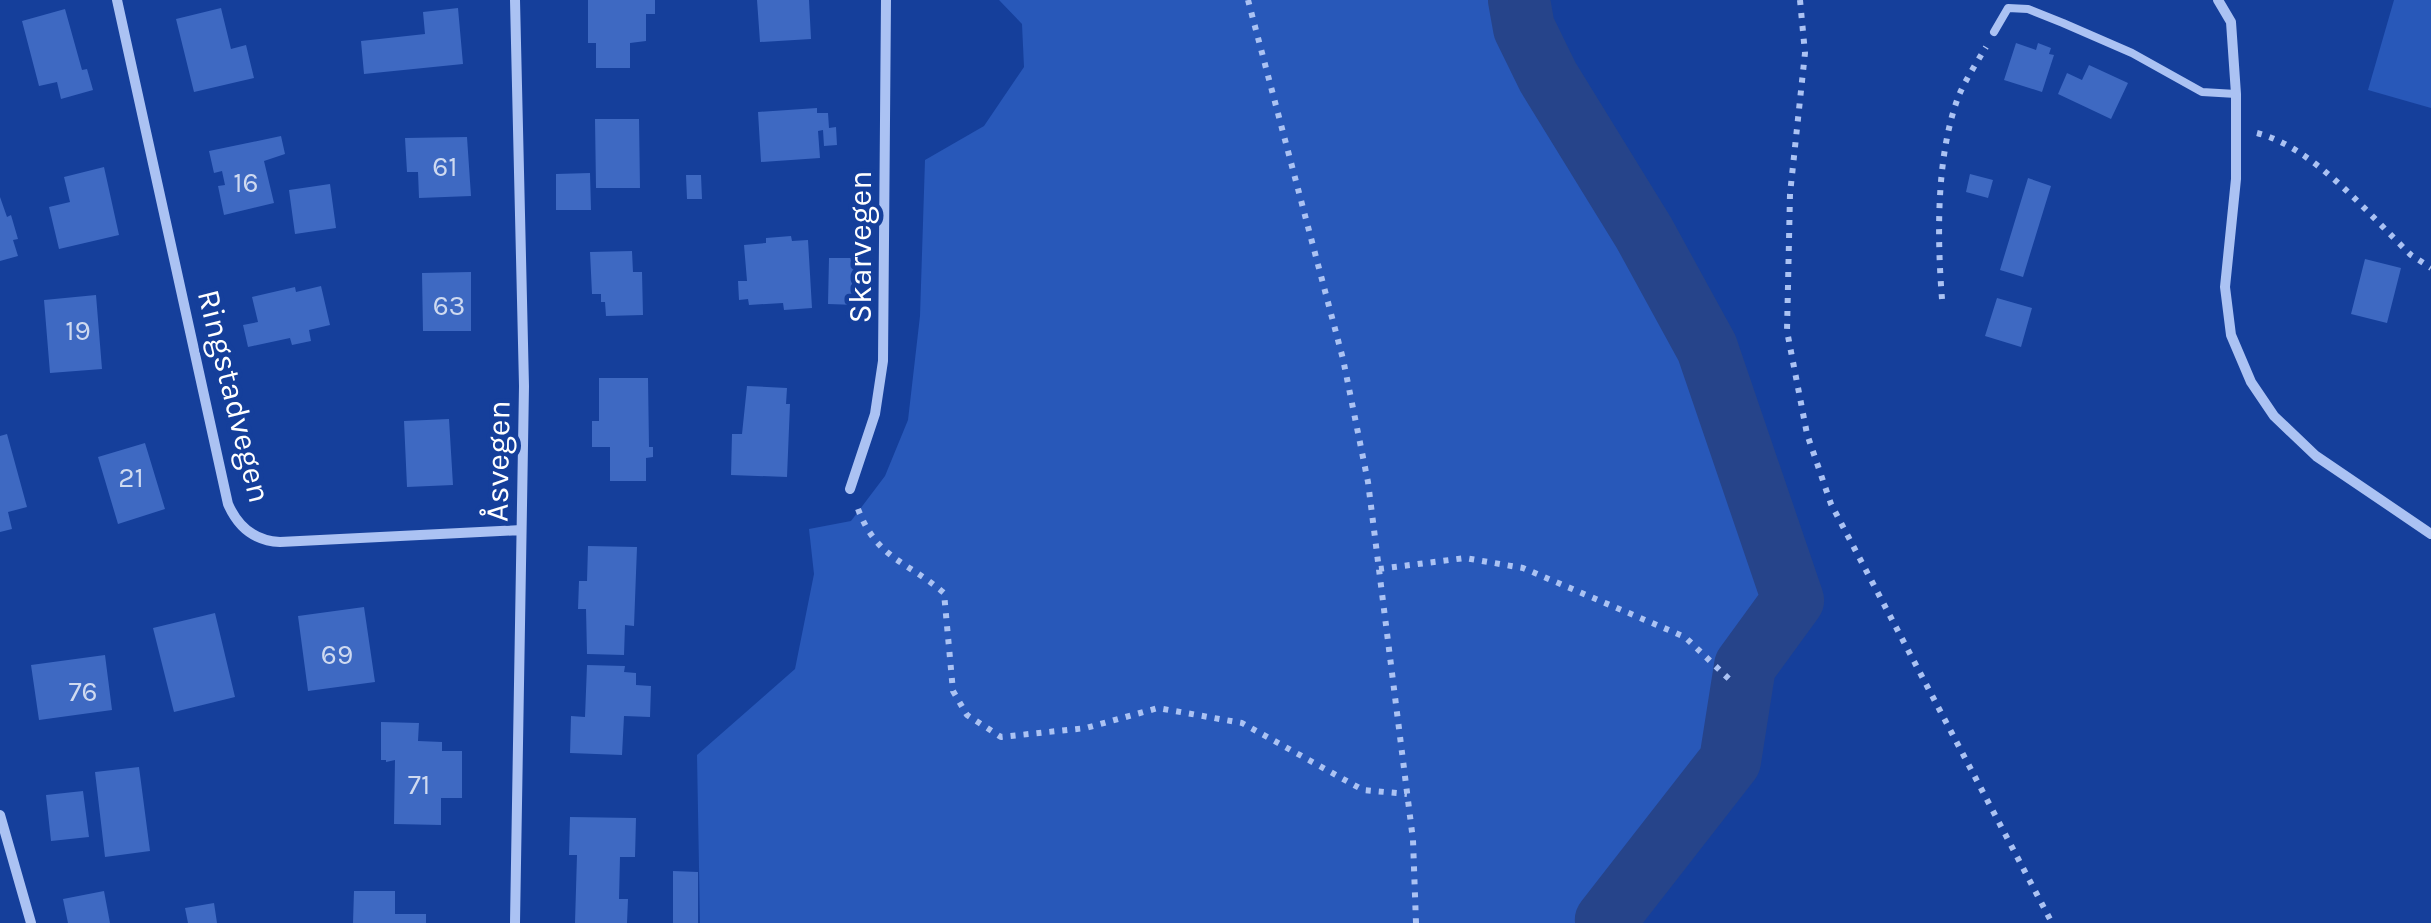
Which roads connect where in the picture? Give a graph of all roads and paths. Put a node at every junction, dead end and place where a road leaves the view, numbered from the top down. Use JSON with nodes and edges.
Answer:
{"nodes":[{"id":1,"x":117,"y":0,"type":"edge"},
{"id":2,"x":515,"y":0,"type":"edge"},
{"id":3,"x":886,"y":0,"type":"edge"},
{"id":4,"x":1248,"y":0,"type":"edge"},
{"id":5,"x":1800,"y":0,"type":"edge"},
{"id":6,"x":2218,"y":0,"type":"edge"},
{"id":7,"x":1994,"y":32,"type":"joint"},
{"id":8,"x":2236,"y":94,"type":"junction"},
{"id":9,"x":2236,"y":128,"type":"junction"},
{"id":10,"x":2431,"y":268,"type":"edge"},
{"id":11,"x":1942,"y":299,"type":"dead end"},
{"id":12,"x":850,"y":489,"type":"joint"},
{"id":13,"x":521,"y":530,"type":"junction"},
{"id":14,"x":2431,"y":534,"type":"edge"},
{"id":15,"x":1379,"y":569,"type":"junction"},
{"id":16,"x":1729,"y":679,"type":"dead end"},
{"id":17,"x":1407,"y":794,"type":"junction"},
{"id":18,"x":0,"y":815,"type":"edge"},
{"id":19,"x":31,"y":923,"type":"edge"},
{"id":20,"x":516,"y":923,"type":"edge"},
{"id":21,"x":1416,"y":923,"type":"edge"},
{"id":22,"x":2052,"y":923,"type":"edge"}],
"edges":[{"from":1,"to":13,"type":"street","name":"Ringstadvegen"},
{"from":2,"to":13,"type":"street","name":"Åsvegen"},
{"from":3,"to":12,"type":"street","name":"Skarvegen"},
{"from":4,"to":15,"type":"path"},
{"from":5,"to":22,"type":"path"},
{"from":6,"to":8,"type":"street"},
{"from":7,"to":8,"type":"lane"},
{"from":7,"to":11,"type":"path"},
{"from":8,"to":9,"type":"street"},
{"from":9,"to":10,"type":"path"},
{"from":9,"to":14,"type":"street"},
{"from":12,"to":17,"type":"path"},
{"from":13,"to":20,"type":"street","name":"Åsvegen"},
{"from":15,"to":16,"type":"path"},
{"from":15,"to":17,"type":"path"},
{"from":17,"to":21,"type":"path"},
{"from":18,"to":19,"type":"street"}]}
